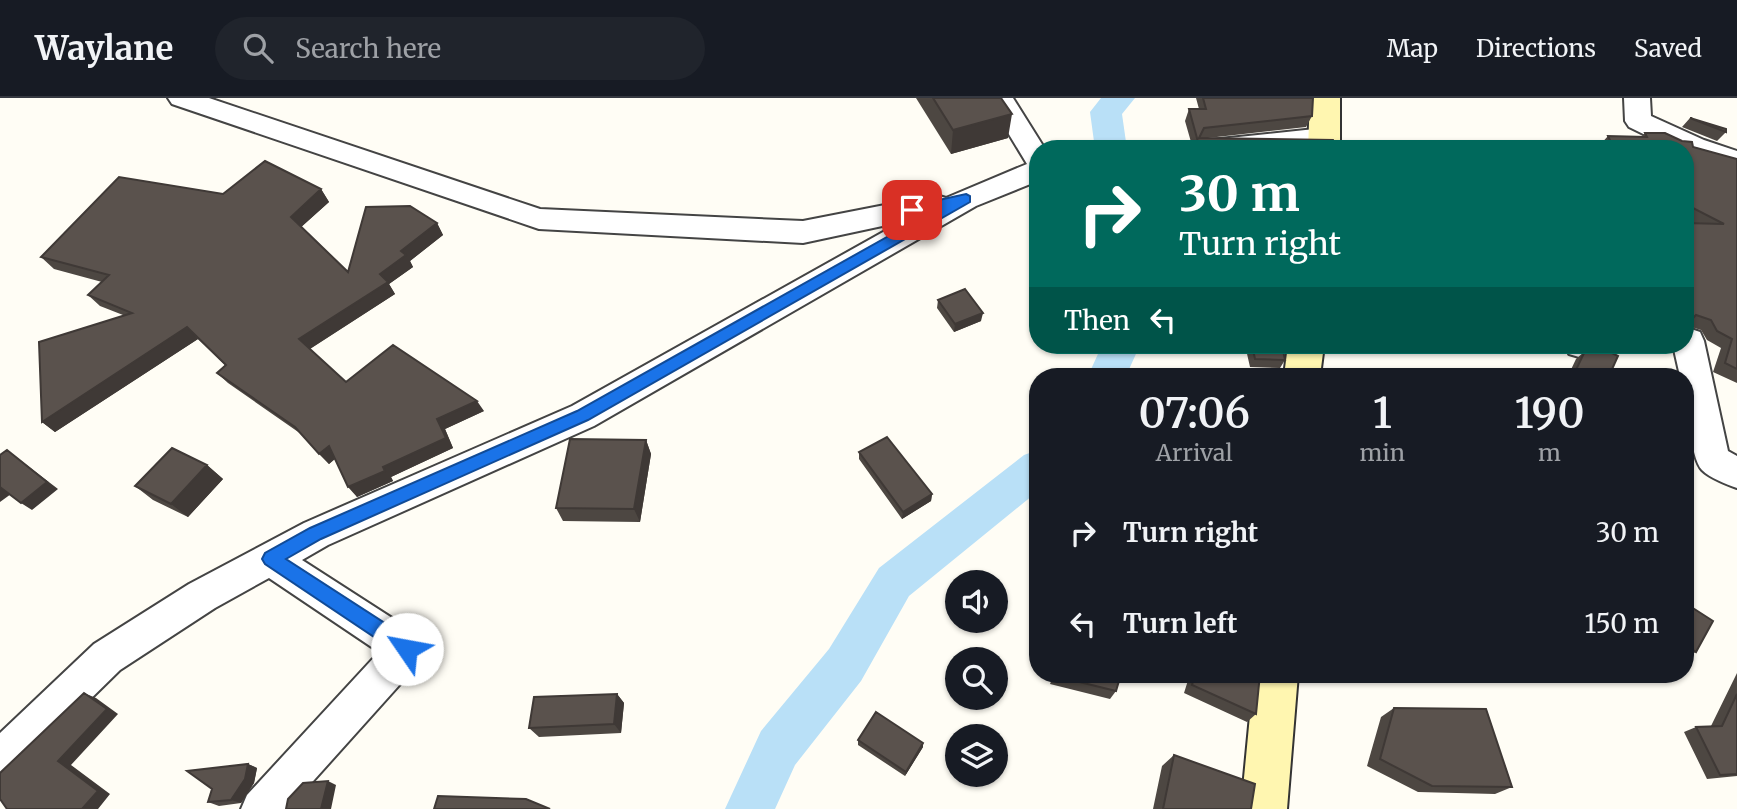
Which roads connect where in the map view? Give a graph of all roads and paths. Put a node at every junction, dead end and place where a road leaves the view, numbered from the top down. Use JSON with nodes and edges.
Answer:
{"nodes":[{"id":1,"x":181,"y":98,"type":"edge"},
{"id":2,"x":1000,"y":98,"type":"edge"},
{"id":3,"x":1325,"y":98,"type":"edge"},
{"id":4,"x":1637,"y":98,"type":"edge"},
{"id":5,"x":1324,"y":140,"type":"edge"},
{"id":6,"x":1679,"y":140,"type":"edge"},
{"id":7,"x":1029,"y":145,"type":"edge"},
{"id":8,"x":1694,"y":147,"type":"edge"},
{"id":9,"x":1737,"y":161,"type":"edge"},
{"id":10,"x":1029,"y":174,"type":"edge"},
{"id":11,"x":966,"y":199,"type":"junction"},
{"id":12,"x":1692,"y":354,"type":"edge"},
{"id":13,"x":1737,"y":473,"type":"edge"},
{"id":14,"x":271,"y":559,"type":"junction"},
{"id":15,"x":1275,"y":683,"type":"edge"},
{"id":16,"x":0,"y":760,"type":"edge"},
{"id":17,"x":261,"y":809,"type":"edge"},
{"id":18,"x":1264,"y":809,"type":"edge"}],
"edges":[{"from":1,"to":11,"type":"street"},
{"from":2,"to":7,"type":"street"},
{"from":3,"to":5,"type":"main road"},
{"from":4,"to":6,"type":"street"},
{"from":8,"to":9,"type":"street"},
{"from":10,"to":11,"type":"street"},
{"from":11,"to":14,"type":"street"},
{"from":12,"to":13,"type":"street"},
{"from":14,"to":16,"type":"street"},
{"from":14,"to":17,"type":"street"},
{"from":15,"to":18,"type":"main road"}]}
